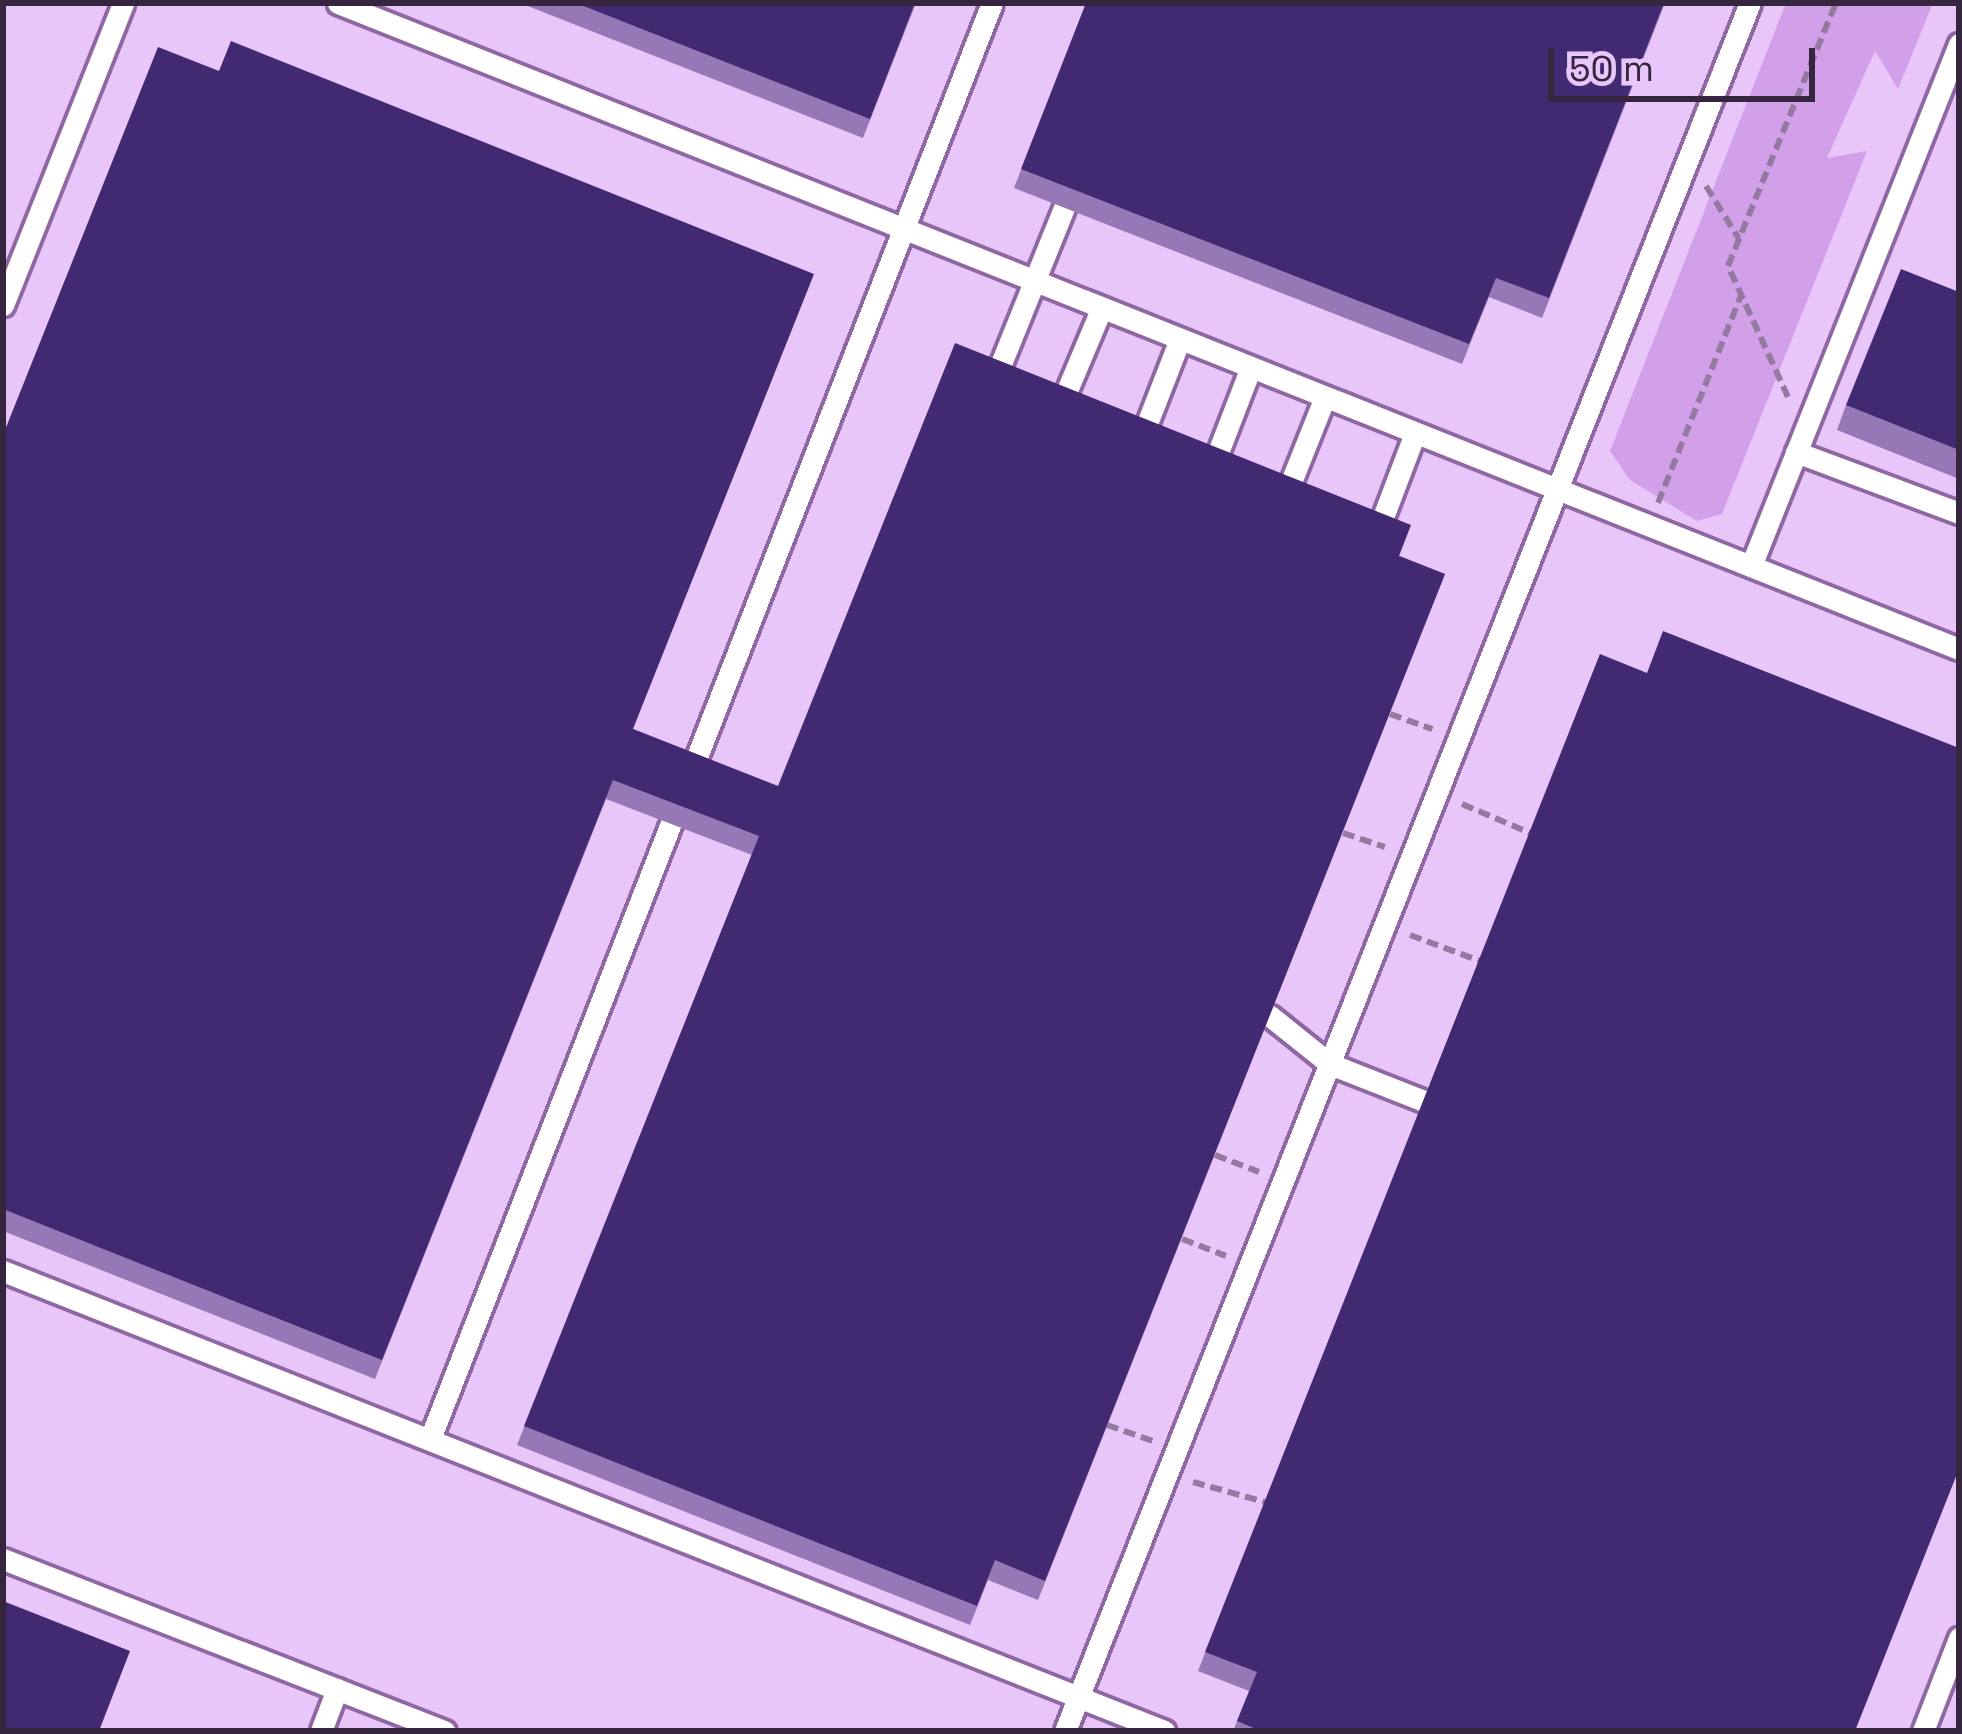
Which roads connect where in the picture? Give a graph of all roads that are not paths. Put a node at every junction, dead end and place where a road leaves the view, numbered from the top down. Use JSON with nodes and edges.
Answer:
{"nodes":[{"id":1,"x":123,"y":3,"type":"edge"},
{"id":2,"x":338,"y":3,"type":"edge"},
{"id":3,"x":992,"y":3,"type":"edge"},
{"id":4,"x":1750,"y":3,"type":"edge"},
{"id":5,"x":1959,"y":44,"type":"edge"},
{"id":6,"x":1064,"y":208,"type":"edge"},
{"id":7,"x":903,"y":229,"type":"junction"},
{"id":8,"x":1034,"y":281,"type":"junction"},
{"id":9,"x":3,"y":305,"type":"edge"},
{"id":10,"x":1102,"y":307,"type":"junction"},
{"id":11,"x":1180,"y":339,"type":"junction"},
{"id":12,"x":1250,"y":367,"type":"junction"},
{"id":13,"x":994,"y":381,"type":"edge"},
{"id":14,"x":1324,"y":397,"type":"junction"},
{"id":15,"x":1060,"y":407,"type":"edge"},
{"id":16,"x":1415,"y":433,"type":"junction"},
{"id":17,"x":1141,"y":439,"type":"edge"},
{"id":18,"x":1796,"y":452,"type":"junction"},
{"id":19,"x":1212,"y":468,"type":"edge"},
{"id":20,"x":1560,"y":487,"type":"junction"},
{"id":21,"x":1285,"y":496,"type":"edge"},
{"id":22,"x":1959,"y":513,"type":"edge"},
{"id":23,"x":1377,"y":533,"type":"edge"},
{"id":24,"x":1751,"y":566,"type":"junction"},
{"id":25,"x":1959,"y":649,"type":"edge"},
{"id":26,"x":1270,"y":1016,"type":"edge"},
{"id":27,"x":1330,"y":1064,"type":"junction"},
{"id":28,"x":1424,"y":1101,"type":"edge"},
{"id":29,"x":3,"y":1271,"type":"edge"},
{"id":30,"x":430,"y":1439,"type":"junction"},
{"id":31,"x":3,"y":1559,"type":"edge"},
{"id":32,"x":1959,"y":1638,"type":"edge"},
{"id":33,"x":337,"y":1689,"type":"junction"},
{"id":34,"x":1080,"y":1696,"type":"junction"},
{"id":35,"x":320,"y":1731,"type":"edge"},
{"id":36,"x":445,"y":1731,"type":"edge"},
{"id":37,"x":1065,"y":1731,"type":"edge"},
{"id":38,"x":1164,"y":1731,"type":"edge"},
{"id":39,"x":1923,"y":1731,"type":"edge"}],
"edges":[{"from":1,"to":9,"type":"lane"},
{"from":2,"to":7,"type":"lane"},
{"from":3,"to":7,"type":"lane"},
{"from":4,"to":20,"type":"lane"},
{"from":5,"to":18,"type":"lane"},
{"from":6,"to":8,"type":"lane"},
{"from":7,"to":8,"type":"lane"},
{"from":7,"to":30,"type":"lane"},
{"from":8,"to":10,"type":"lane"},
{"from":8,"to":13,"type":"lane"},
{"from":10,"to":11,"type":"lane"},
{"from":10,"to":15,"type":"lane"},
{"from":11,"to":12,"type":"lane"},
{"from":11,"to":17,"type":"lane"},
{"from":12,"to":14,"type":"lane"},
{"from":12,"to":19,"type":"lane"},
{"from":14,"to":16,"type":"lane"},
{"from":14,"to":21,"type":"lane"},
{"from":16,"to":20,"type":"lane"},
{"from":16,"to":23,"type":"lane"},
{"from":18,"to":22,"type":"lane"},
{"from":18,"to":24,"type":"lane"},
{"from":20,"to":24,"type":"lane"},
{"from":20,"to":27,"type":"lane"},
{"from":24,"to":25,"type":"lane"},
{"from":26,"to":27,"type":"lane"},
{"from":27,"to":28,"type":"lane"},
{"from":27,"to":34,"type":"lane"},
{"from":29,"to":30,"type":"lane"},
{"from":30,"to":34,"type":"lane"},
{"from":31,"to":33,"type":"lane"},
{"from":32,"to":39,"type":"lane"},
{"from":33,"to":35,"type":"lane"},
{"from":33,"to":36,"type":"lane"},
{"from":34,"to":37,"type":"lane"},
{"from":34,"to":38,"type":"lane"}]}
